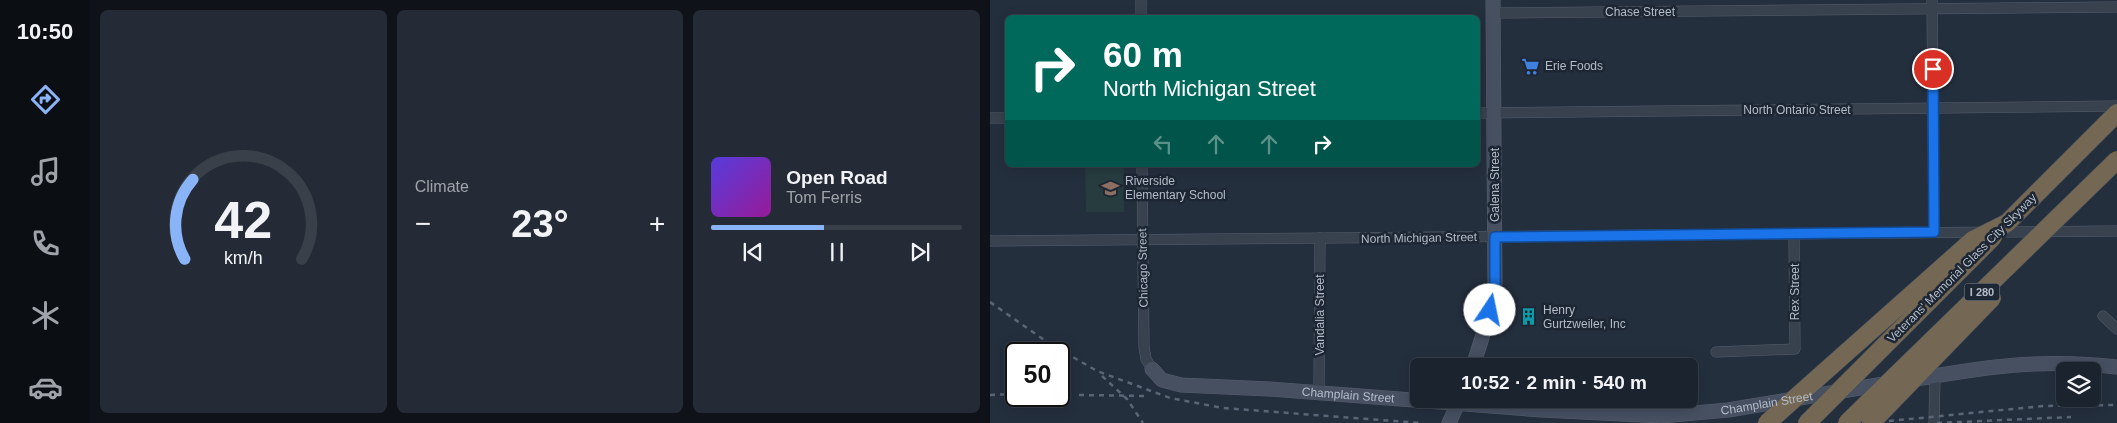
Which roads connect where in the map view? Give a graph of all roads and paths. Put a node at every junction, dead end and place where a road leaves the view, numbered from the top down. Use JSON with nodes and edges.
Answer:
{"nodes":[{"id":1,"x":1141,"y":0,"type":"edge"},
{"id":2,"x":1932,"y":5,"type":"edge"},
{"id":3,"x":1493,"y":6,"type":"edge"},
{"id":4,"x":2117,"y":7,"type":"edge"},
{"id":5,"x":1141,"y":15,"type":"edge"},
{"id":6,"x":2117,"y":106,"type":"edge"},
{"id":7,"x":1934,"y":109,"type":"junction"},
{"id":8,"x":1480,"y":112,"type":"edge"},
{"id":9,"x":1495,"y":112,"type":"junction"},
{"id":10,"x":2117,"y":113,"type":"edge"},
{"id":11,"x":990,"y":118,"type":"edge"},
{"id":12,"x":1005,"y":118,"type":"edge"},
{"id":13,"x":2117,"y":160,"type":"edge"},
{"id":14,"x":1142,"y":167,"type":"edge"},
{"id":15,"x":2117,"y":167,"type":"edge"},
{"id":16,"x":2007,"y":223,"type":"junction"},
{"id":17,"x":2117,"y":231,"type":"edge"},
{"id":18,"x":1934,"y":232,"type":"junction"},
{"id":19,"x":1794,"y":235,"type":"junction"},
{"id":20,"x":1495,"y":237,"type":"junction"},
{"id":21,"x":1320,"y":238,"type":"junction"},
{"id":22,"x":990,"y":241,"type":"edge"},
{"id":23,"x":1142,"y":241,"type":"junction"},
{"id":24,"x":2103,"y":316,"type":"dead end"},
{"id":25,"x":2117,"y":329,"type":"edge"},
{"id":26,"x":1716,"y":352,"type":"dead end"},
{"id":27,"x":1475,"y":358,"type":"edge"},
{"id":28,"x":2117,"y":367,"type":"edge"},
{"id":29,"x":1152,"y":369,"type":"joint"},
{"id":30,"x":1930,"y":376,"type":"junction"},
{"id":31,"x":1319,"y":392,"type":"junction"},
{"id":32,"x":1410,"y":398,"type":"edge"},
{"id":33,"x":1456,"y":408,"type":"edge"},
{"id":34,"x":1557,"y":408,"type":"edge"},
{"id":35,"x":1449,"y":423,"type":"edge"},
{"id":36,"x":1768,"y":423,"type":"edge"},
{"id":37,"x":1807,"y":423,"type":"edge"},
{"id":38,"x":1847,"y":423,"type":"edge"},
{"id":39,"x":1871,"y":423,"type":"edge"},
{"id":40,"x":1934,"y":423,"type":"edge"}],
"edges":[{"from":1,"to":5,"type":"street"},
{"from":2,"to":3,"type":"street","name":"Chase Street"},
{"from":2,"to":4,"type":"street","name":"Chase Street"},
{"from":2,"to":7,"type":"street"},
{"from":3,"to":9,"type":"main road","name":"Galena Street"},
{"from":6,"to":7,"type":"street","name":"North Ontario Street"},
{"from":7,"to":9,"type":"street","name":"North Ontario Street"},
{"from":7,"to":18,"type":"street"},
{"from":8,"to":9,"type":"street","name":"North Ontario Street"},
{"from":9,"to":20,"type":"main road","name":"Galena Street"},
{"from":10,"to":16,"type":"highway","name":"Veterans' Memorial Glass City Skyway","number":"I 280"},
{"from":11,"to":12,"type":"street"},
{"from":13,"to":38,"type":"highway","number":"I 280","bridge":true},
{"from":14,"to":23,"type":"street","name":"Chicago Street"},
{"from":15,"to":39,"type":"highway","bridge":true},
{"from":16,"to":36,"type":"highway","bridge":true},
{"from":16,"to":37,"type":"highway","name":"Veterans' Memorial Glass City Skyway","number":"I 280","bridge":true},
{"from":17,"to":18,"type":"street","name":"North Michigan Street"},
{"from":18,"to":19,"type":"street","name":"North Michigan Street"},
{"from":19,"to":20,"type":"street","name":"North Michigan Street"},
{"from":19,"to":26,"type":"street","name":"Rex Street"},
{"from":20,"to":21,"type":"street","name":"North Michigan Street"},
{"from":20,"to":27,"type":"main road","name":"Galena Street"},
{"from":21,"to":23,"type":"street","name":"North Michigan Street"},
{"from":21,"to":31,"type":"street","name":"Vandalia Street"},
{"from":22,"to":23,"type":"street","name":"North Michigan Street"},
{"from":23,"to":29,"type":"street","name":"Chicago Street"},
{"from":24,"to":25,"type":"street"},
{"from":28,"to":30,"type":"main road","name":"Champlain Street"},
{"from":29,"to":31,"type":"main road","name":"Champlain Street"},
{"from":30,"to":34,"type":"main road","name":"Champlain Street","bridge":true},
{"from":30,"to":40,"type":"street"},
{"from":31,"to":32,"type":"main road","name":"Champlain Street"},
{"from":33,"to":35,"type":"main road"}]}
